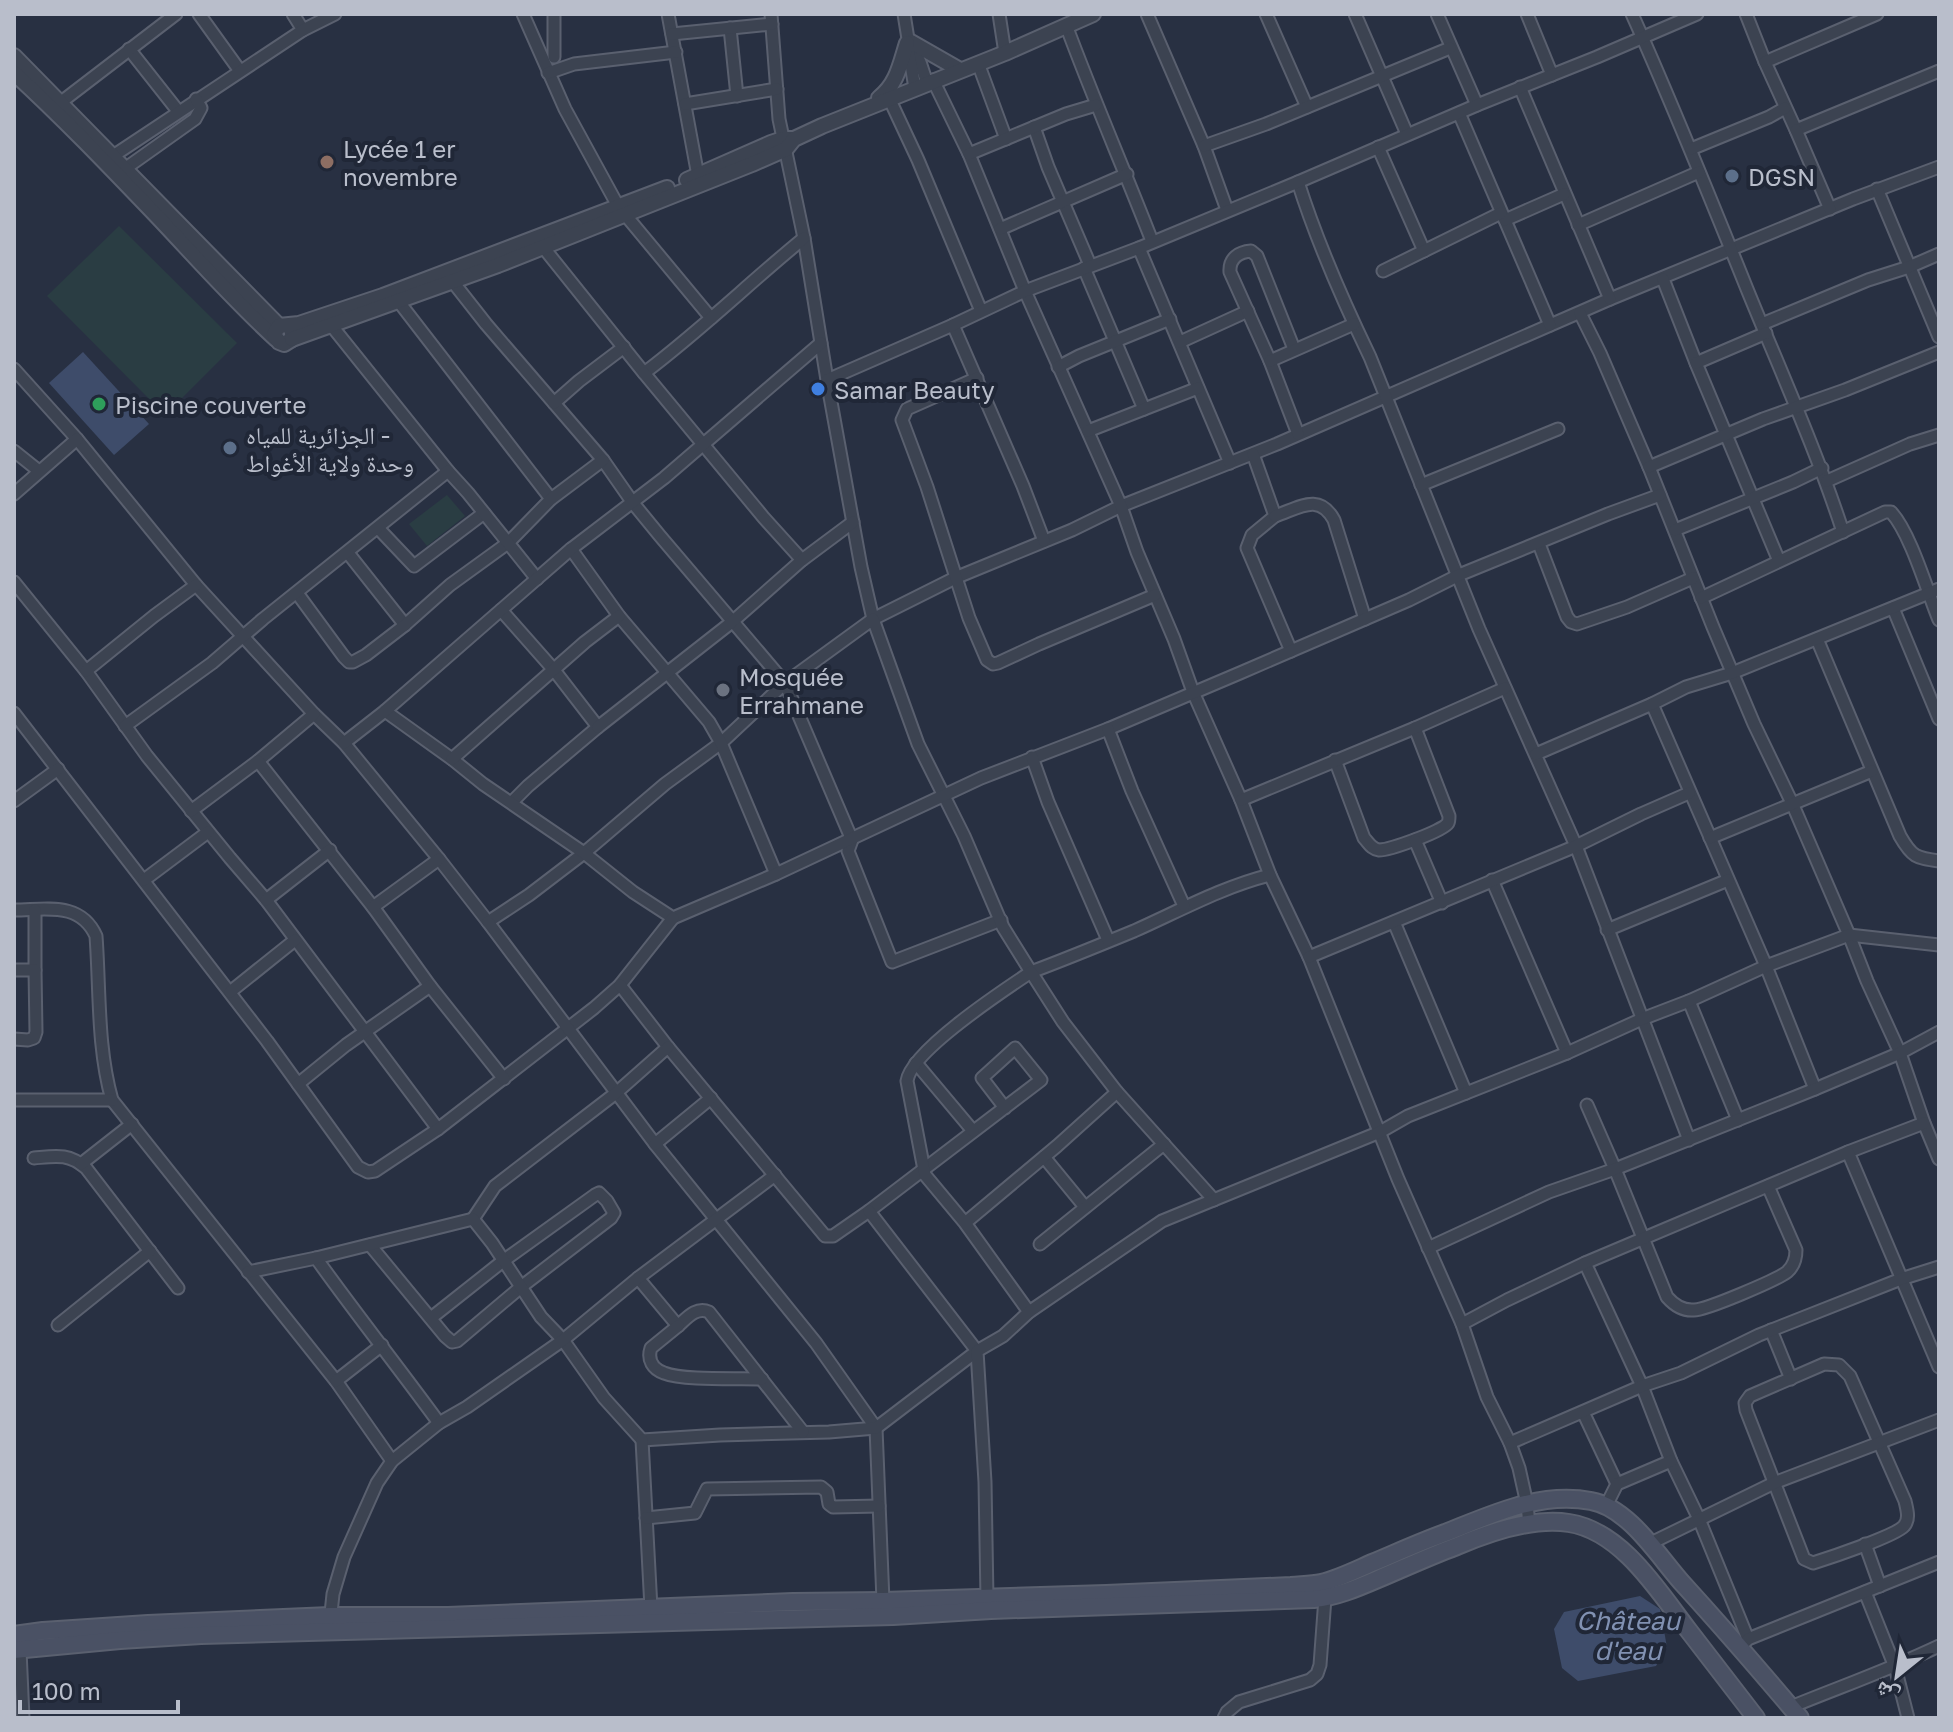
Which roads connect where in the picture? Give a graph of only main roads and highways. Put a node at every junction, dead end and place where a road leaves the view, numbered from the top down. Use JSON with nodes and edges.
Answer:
{"nodes":[{"id":1,"x":1323,"y":1591,"type":"junction"},
{"id":2,"x":330,"y":1624,"type":"junction"},
{"id":3,"x":16,"y":1645,"type":"edge"},
{"id":4,"x":1796,"y":1713,"type":"edge"},
{"id":5,"x":1756,"y":1718,"type":"edge"}],
"edges":[{"from":1,"to":2,"type":"main road"},
{"from":1,"to":2,"type":"main road"},
{"from":1,"to":4,"type":"main road"},
{"from":1,"to":5,"type":"main road"},
{"from":2,"to":3,"type":"main road"}]}
